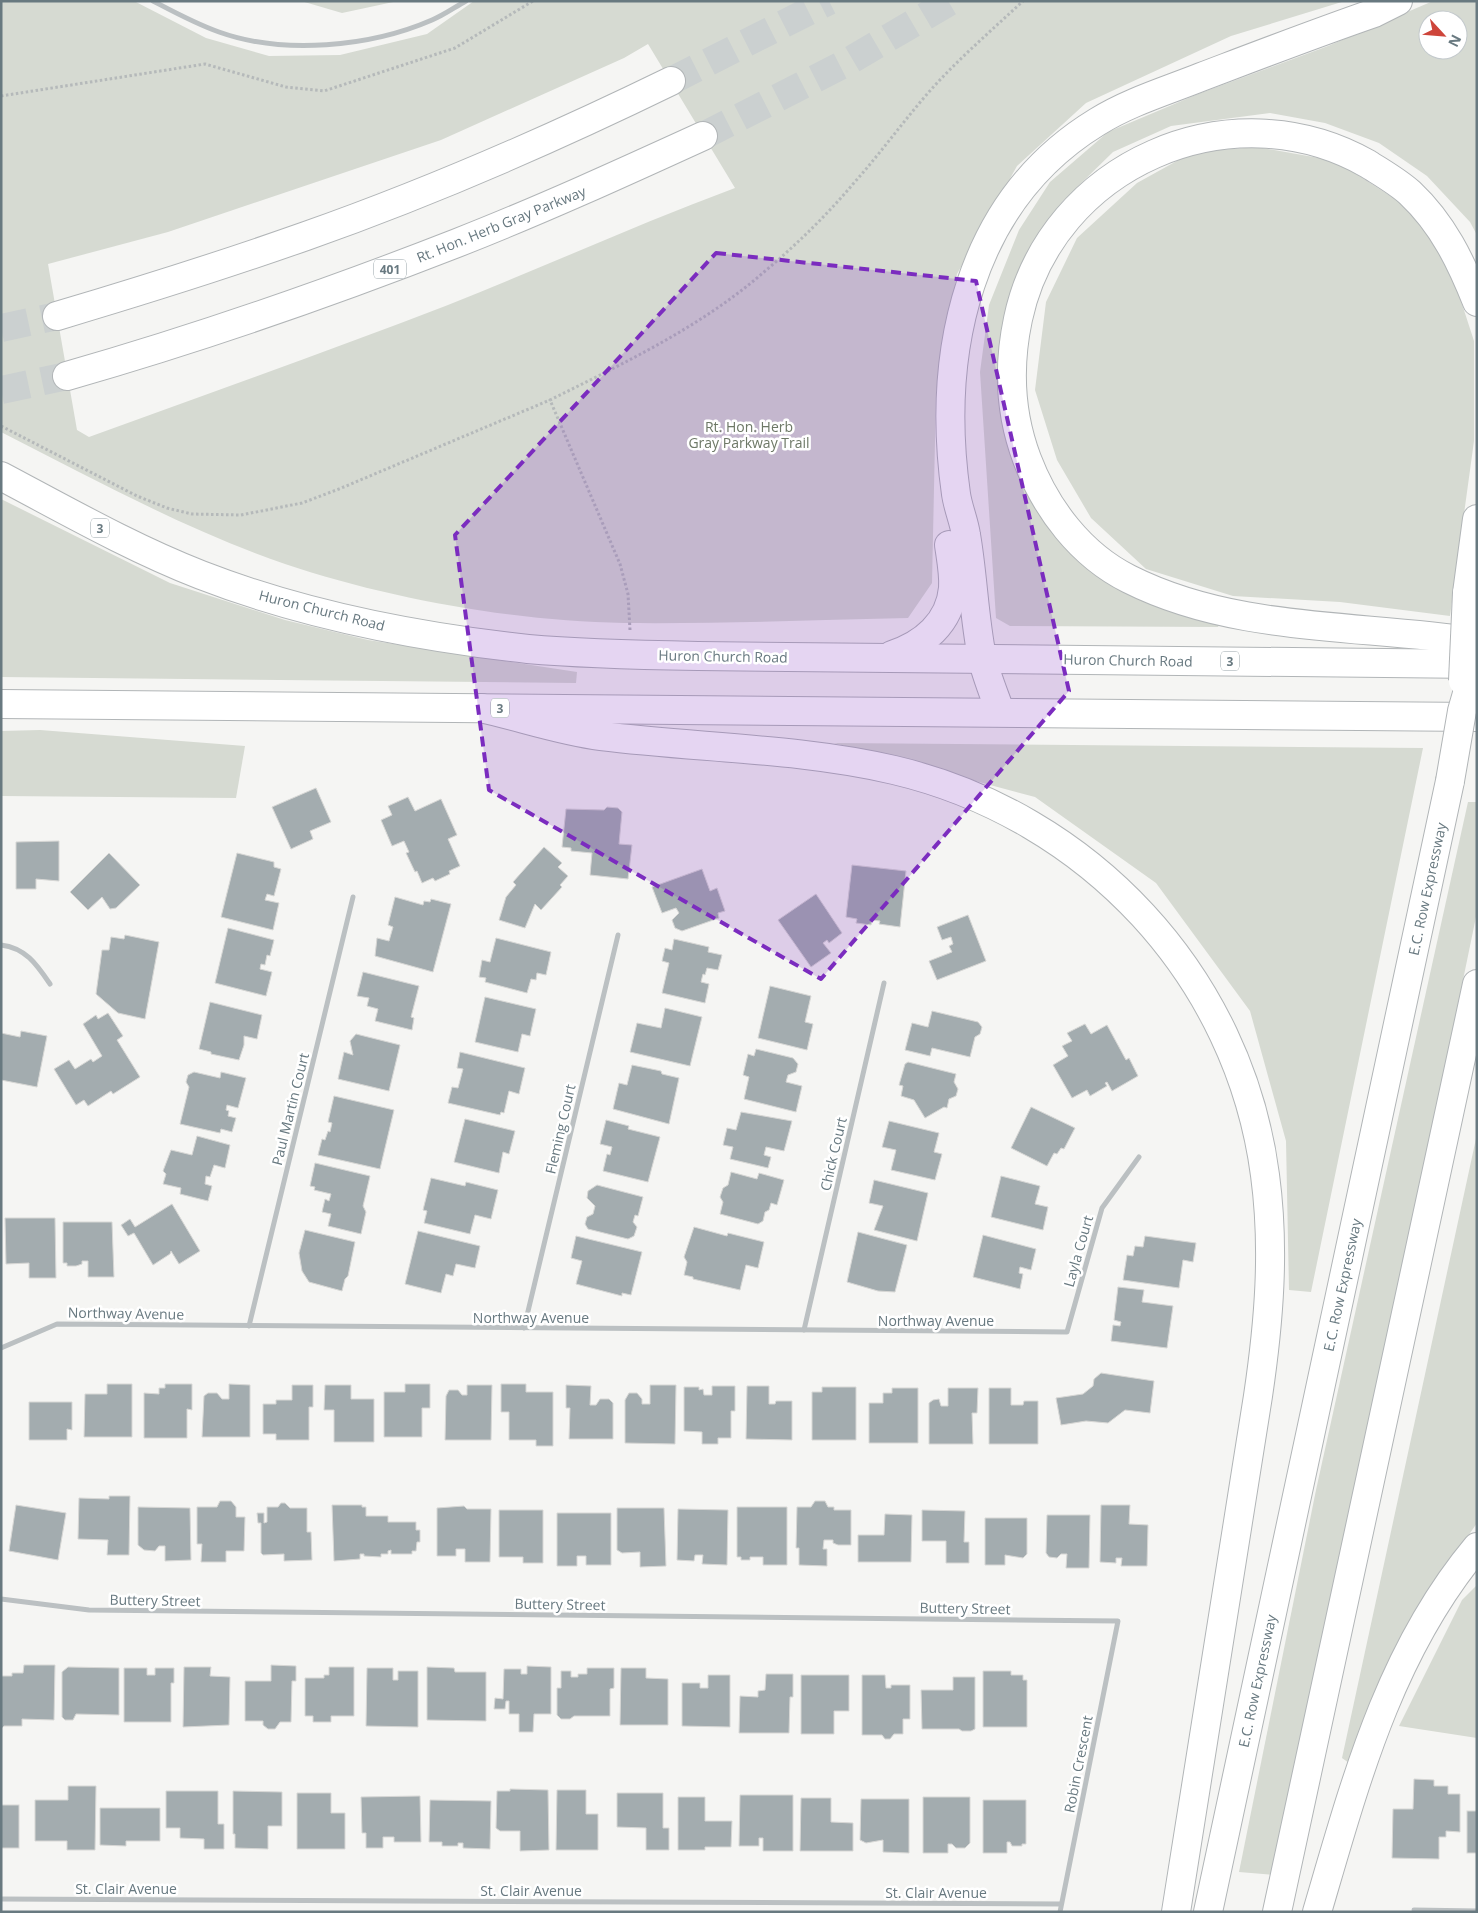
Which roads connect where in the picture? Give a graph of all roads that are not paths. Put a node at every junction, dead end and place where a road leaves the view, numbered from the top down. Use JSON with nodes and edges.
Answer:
{"nodes":[{"id":1,"x":153,"y":1,"type":"edge"},
{"id":2,"x":466,"y":1,"type":"edge"},
{"id":3,"x":1398,"y":1,"type":"edge"},
{"id":4,"x":671,"y":81,"type":"tunnel mouth"},
{"id":5,"x":703,"y":136,"type":"tunnel mouth"},
{"id":6,"x":1477,"y":302,"type":"edge"},
{"id":7,"x":57,"y":316,"type":"tunnel mouth"},
{"id":8,"x":67,"y":376,"type":"tunnel mouth"},
{"id":9,"x":1,"y":476,"type":"edge"},
{"id":10,"x":956,"y":495,"type":"junction"},
{"id":11,"x":1477,"y":519,"type":"edge"},
{"id":12,"x":1477,"y":642,"type":"edge"},
{"id":13,"x":884,"y":657,"type":"junction"},
{"id":14,"x":983,"y":658,"type":"junction"},
{"id":15,"x":1477,"y":659,"type":"edge"},
{"id":16,"x":1477,"y":664,"type":"edge"},
{"id":17,"x":1,"y":704,"type":"edge"},
{"id":18,"x":481,"y":708,"type":"junction"},
{"id":19,"x":1000,"y":711,"type":"junction"},
{"id":20,"x":1472,"y":718,"type":"edge"},
{"id":21,"x":353,"y":897,"type":"dead end"},
{"id":22,"x":618,"y":935,"type":"dead end"},
{"id":23,"x":1,"y":945,"type":"edge"},
{"id":24,"x":884,"y":983,"type":"dead end"},
{"id":25,"x":50,"y":984,"type":"dead end"},
{"id":26,"x":1477,"y":984,"type":"edge"},
{"id":27,"x":1139,"y":1157,"type":"dead end"},
{"id":28,"x":249,"y":1326,"type":"junction"},
{"id":29,"x":524,"y":1328,"type":"junction"},
{"id":30,"x":804,"y":1330,"type":"junction"},
{"id":31,"x":1067,"y":1332,"type":"joint"},
{"id":32,"x":1,"y":1348,"type":"edge"},
{"id":33,"x":1477,"y":1546,"type":"edge"},
{"id":34,"x":1,"y":1599,"type":"edge"},
{"id":35,"x":1118,"y":1621,"type":"joint"},
{"id":36,"x":1,"y":1899,"type":"edge"},
{"id":37,"x":1062,"y":1904,"type":"junction"},
{"id":38,"x":1414,"y":1910,"type":"dead end"},
{"id":39,"x":1477,"y":1911,"type":"edge"},
{"id":40,"x":1060,"y":1912,"type":"edge"},
{"id":41,"x":1176,"y":1912,"type":"edge"},
{"id":42,"x":1208,"y":1912,"type":"edge"},
{"id":43,"x":1276,"y":1912,"type":"edge"},
{"id":44,"x":1317,"y":1912,"type":"edge"}],
"edges":[{"from":1,"to":2,"type":"street"},
{"from":3,"to":10,"type":"highway"},
{"from":4,"to":7,"type":"highway"},
{"from":5,"to":8,"type":"highway","name":"Rt. Hon. Herb Gray Parkway","number":"401"},
{"from":6,"to":12,"type":"highway"},
{"from":9,"to":13,"type":"highway","name":"Huron Church Road","number":"3"},
{"from":10,"to":13,"type":"highway"},
{"from":10,"to":14,"type":"highway"},
{"from":11,"to":20,"type":"highway","bridge":true},
{"from":13,"to":14,"type":"highway","name":"Huron Church Road","number":"3"},
{"from":14,"to":16,"type":"highway","name":"Huron Church Road","number":"3"},
{"from":14,"to":19,"type":"highway"},
{"from":15,"to":20,"type":"highway","name":"E.C. Row Expressway","bridge":true},
{"from":17,"to":18,"type":"highway","number":"3"},
{"from":18,"to":19,"type":"highway","number":"3"},
{"from":18,"to":41,"type":"highway"},
{"from":19,"to":20,"type":"highway","number":"3"},
{"from":20,"to":42,"type":"highway","name":"E.C. Row Expressway","bridge":true},
{"from":21,"to":28,"type":"street","name":"Paul Martin Court"},
{"from":22,"to":29,"type":"street","name":"Fleming Court"},
{"from":23,"to":25,"type":"street"},
{"from":24,"to":30,"type":"street","name":"Chick Court"},
{"from":26,"to":43,"type":"highway"},
{"from":27,"to":31,"type":"street","name":"Layla Court"},
{"from":28,"to":29,"type":"street","name":"Northway Avenue"},
{"from":28,"to":32,"type":"street","name":"Northway Avenue"},
{"from":29,"to":30,"type":"street","name":"Northway Avenue"},
{"from":30,"to":31,"type":"street","name":"Northway Avenue"},
{"from":33,"to":44,"type":"highway"},
{"from":34,"to":35,"type":"street","name":"Buttery Street"},
{"from":35,"to":37,"type":"street","name":"Robin Crescent"},
{"from":36,"to":37,"type":"street","name":"St. Clair Avenue"},
{"from":37,"to":40,"type":"street","name":"Robin Crescent"},
{"from":38,"to":39,"type":"street"}]}
